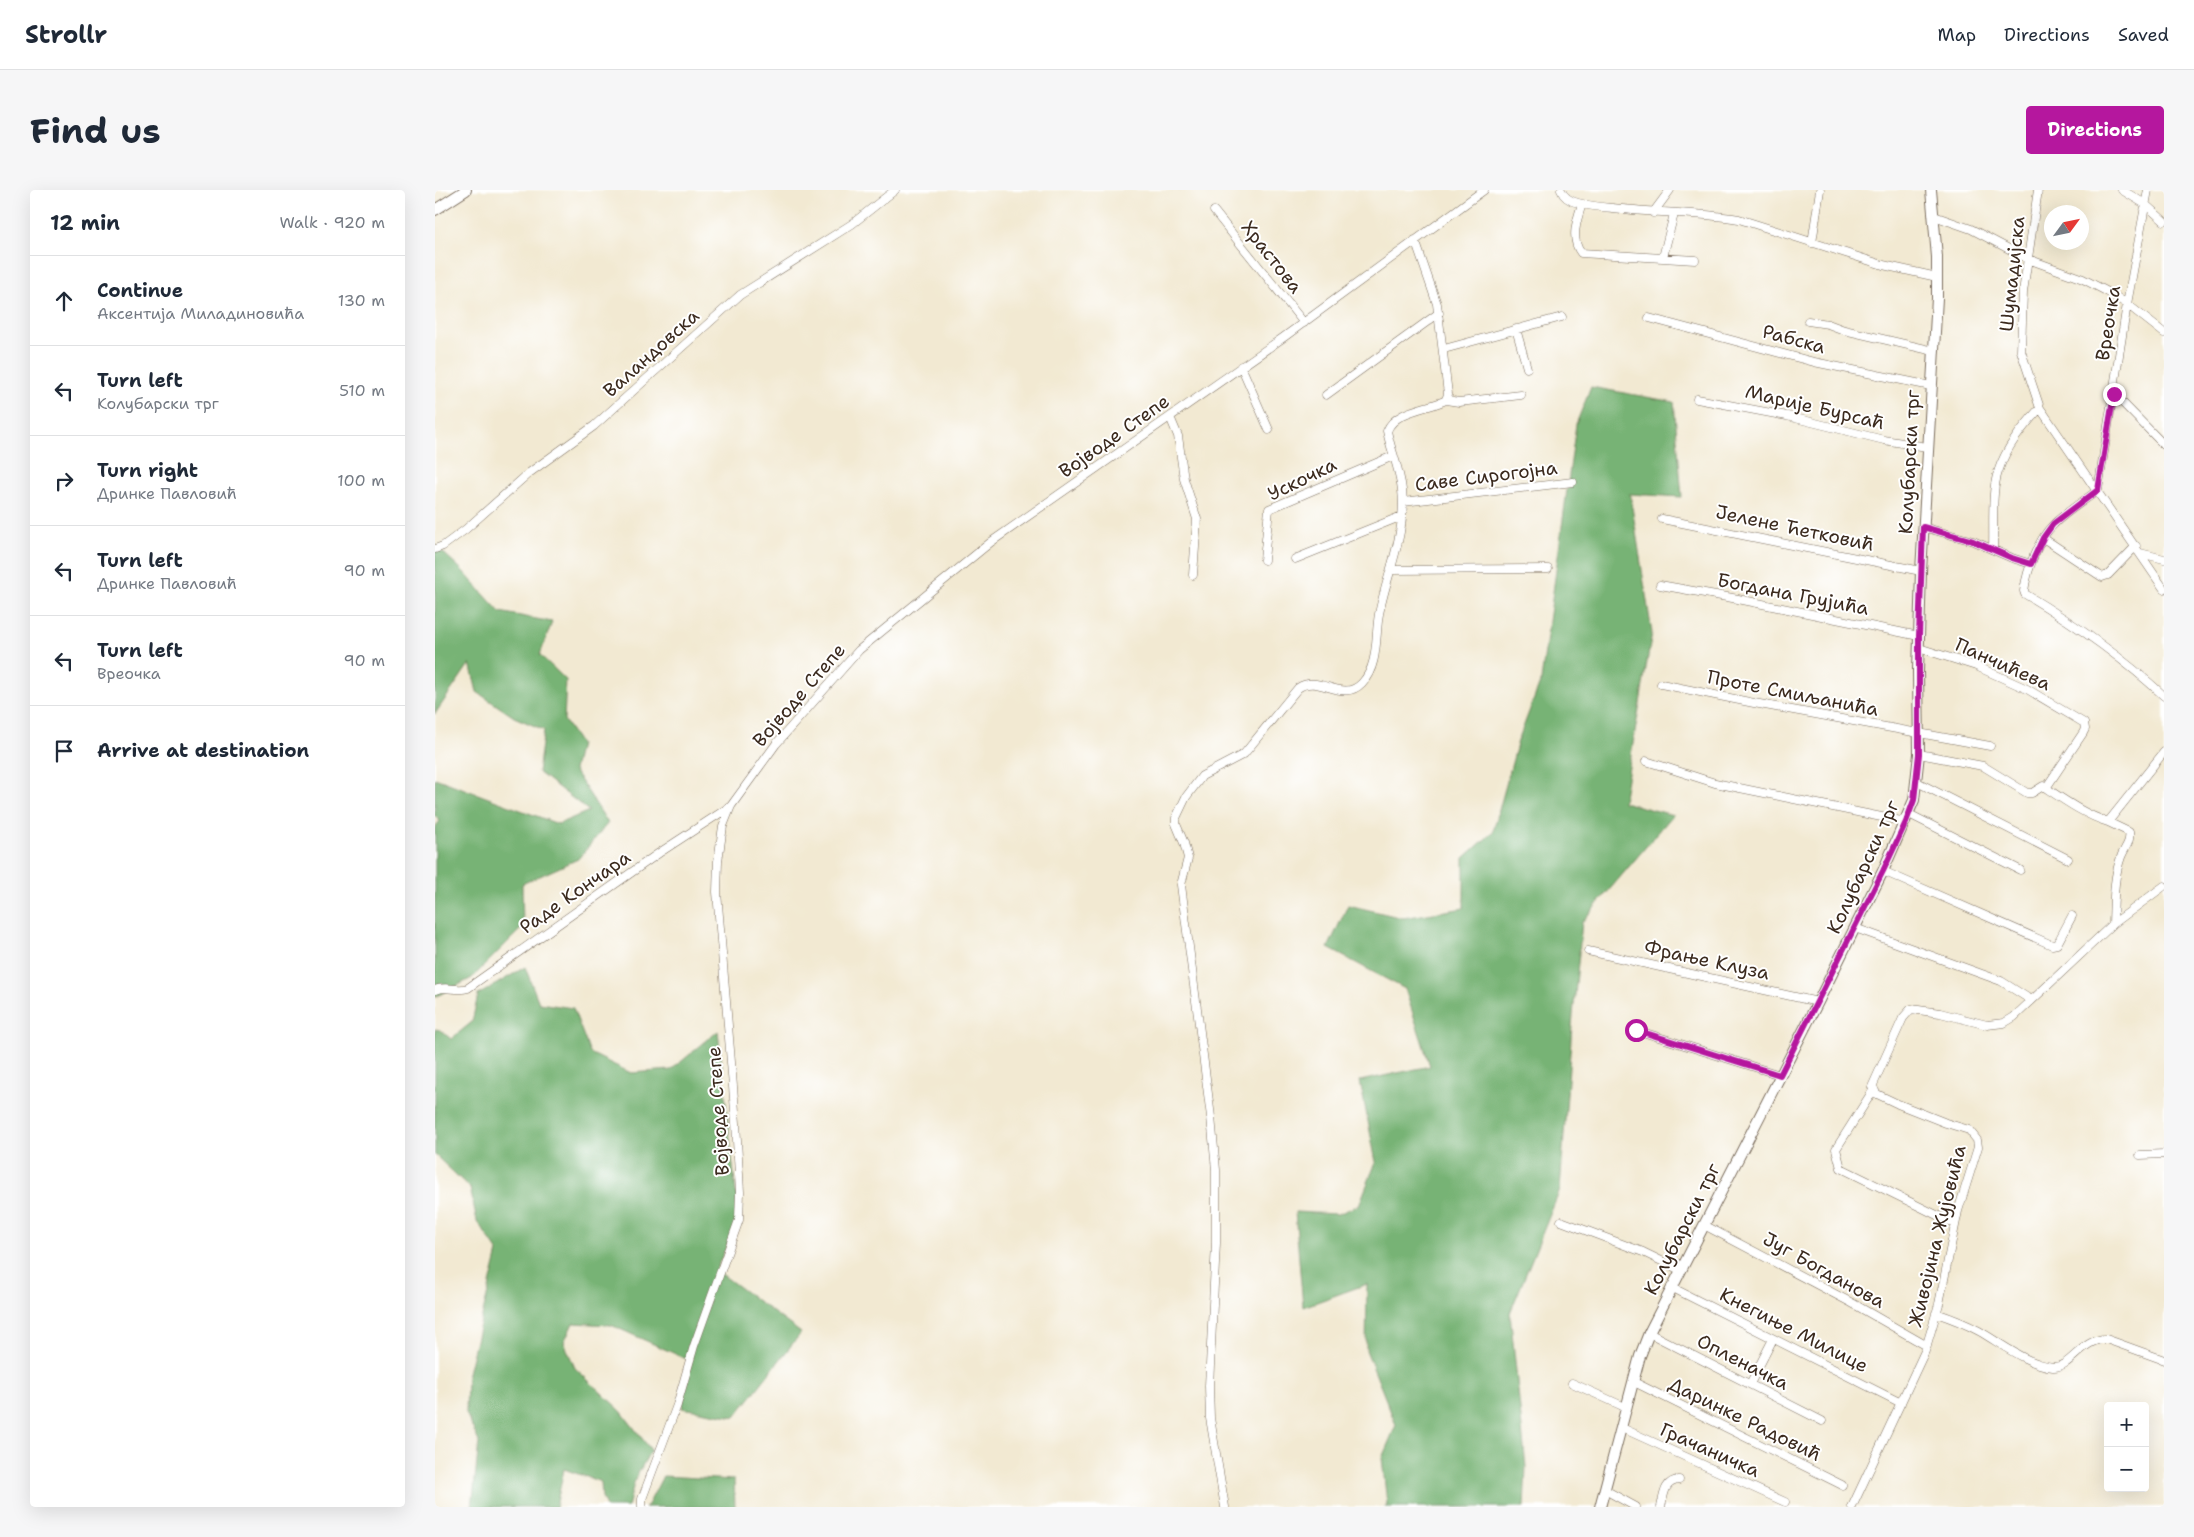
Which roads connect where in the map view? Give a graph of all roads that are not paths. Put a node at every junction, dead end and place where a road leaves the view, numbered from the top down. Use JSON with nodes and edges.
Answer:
{"nodes":[{"id":1,"x":466,"y":190,"type":"edge"},
{"id":2,"x":895,"y":190,"type":"edge"},
{"id":3,"x":1484,"y":190,"type":"edge"},
{"id":4,"x":1561,"y":190,"type":"edge"},
{"id":5,"x":1670,"y":190,"type":"edge"},
{"id":6,"x":1819,"y":190,"type":"edge"},
{"id":7,"x":1931,"y":190,"type":"edge"},
{"id":8,"x":2038,"y":190,"type":"edge"},
{"id":9,"x":2122,"y":190,"type":"edge"},
{"id":10,"x":2148,"y":190,"type":"edge"},
{"id":11,"x":1582,"y":204,"type":"junction"},
{"id":12,"x":2145,"y":204,"type":"junction"},
{"id":13,"x":435,"y":210,"type":"edge"},
{"id":14,"x":1214,"y":211,"type":"dead end"},
{"id":15,"x":1653,"y":213,"type":"junction"},
{"id":16,"x":1674,"y":214,"type":"junction"},
{"id":17,"x":1934,"y":216,"type":"junction"},
{"id":18,"x":2164,"y":221,"type":"edge"},
{"id":19,"x":1415,"y":240,"type":"junction"},
{"id":20,"x":1811,"y":243,"type":"junction"},
{"id":21,"x":1663,"y":257,"type":"junction"},
{"id":22,"x":2028,"y":259,"type":"junction"},
{"id":23,"x":1695,"y":260,"type":"dead end"},
{"id":24,"x":1937,"y":277,"type":"junction"},
{"id":25,"x":2127,"y":304,"type":"junction"},
{"id":26,"x":1439,"y":313,"type":"junction"},
{"id":27,"x":1562,"y":317,"type":"dead end"},
{"id":28,"x":1649,"y":318,"type":"dead end"},
{"id":29,"x":1808,"y":321,"type":"dead end"},
{"id":30,"x":1303,"y":323,"type":"junction"},
{"id":31,"x":1516,"y":330,"type":"junction"},
{"id":32,"x":2164,"y":332,"type":"edge"},
{"id":33,"x":1444,"y":349,"type":"junction"},
{"id":34,"x":1934,"y":351,"type":"junction"},
{"id":35,"x":1241,"y":366,"type":"junction"},
{"id":36,"x":1527,"y":368,"type":"dead end"},
{"id":37,"x":1931,"y":386,"type":"junction"},
{"id":38,"x":2114,"y":394,"type":"junction"},
{"id":39,"x":1326,"y":395,"type":"dead end"},
{"id":40,"x":1521,"y":395,"type":"dead end"},
{"id":41,"x":1697,"y":399,"type":"dead end"},
{"id":42,"x":1446,"y":400,"type":"junction"},
{"id":43,"x":2040,"y":408,"type":"junction"},
{"id":44,"x":1170,"y":418,"type":"junction"},
{"id":45,"x":1269,"y":430,"type":"dead end"},
{"id":46,"x":2164,"y":445,"type":"edge"},
{"id":47,"x":1927,"y":447,"type":"junction"},
{"id":48,"x":1393,"y":456,"type":"junction"},
{"id":49,"x":1573,"y":482,"type":"dead end"},
{"id":50,"x":2098,"y":490,"type":"junction"},
{"id":51,"x":1403,"y":502,"type":"junction"},
{"id":52,"x":1402,"y":516,"type":"junction"},
{"id":53,"x":1662,"y":519,"type":"dead end"},
{"id":54,"x":1923,"y":527,"type":"junction"},
{"id":55,"x":2043,"y":538,"type":"junction"},
{"id":56,"x":435,"y":549,"type":"edge"},
{"id":57,"x":1993,"y":549,"type":"junction"},
{"id":58,"x":2138,"y":550,"type":"junction"},
{"id":59,"x":1295,"y":559,"type":"dead end"},
{"id":60,"x":2164,"y":559,"type":"edge"},
{"id":61,"x":1264,"y":560,"type":"dead end"},
{"id":62,"x":2031,"y":564,"type":"junction"},
{"id":63,"x":1548,"y":569,"type":"dead end"},
{"id":64,"x":1391,"y":570,"type":"junction"},
{"id":65,"x":1921,"y":571,"type":"junction"},
{"id":66,"x":1193,"y":575,"type":"dead end"},
{"id":67,"x":1660,"y":585,"type":"dead end"},
{"id":68,"x":2164,"y":590,"type":"edge"},
{"id":69,"x":1919,"y":636,"type":"junction"},
{"id":70,"x":1919,"y":648,"type":"junction"},
{"id":71,"x":1661,"y":684,"type":"dead end"},
{"id":72,"x":2164,"y":696,"type":"edge"},
{"id":73,"x":1919,"y":732,"type":"junction"},
{"id":74,"x":1990,"y":746,"type":"dead end"},
{"id":75,"x":2164,"y":752,"type":"edge"},
{"id":76,"x":1919,"y":754,"type":"junction"},
{"id":77,"x":1646,"y":761,"type":"dead end"},
{"id":78,"x":1917,"y":782,"type":"junction"},
{"id":79,"x":2046,"y":788,"type":"junction"},
{"id":80,"x":731,"y":806,"type":"junction"},
{"id":81,"x":1908,"y":818,"type":"junction"},
{"id":82,"x":2109,"y":822,"type":"junction"},
{"id":83,"x":2068,"y":859,"type":"dead end"},
{"id":84,"x":2020,"y":870,"type":"dead end"},
{"id":85,"x":1883,"y":871,"type":"junction"},
{"id":86,"x":2164,"y":886,"type":"edge"},
{"id":87,"x":2072,"y":916,"type":"dead end"},
{"id":88,"x":2113,"y":924,"type":"junction"},
{"id":89,"x":1855,"y":928,"type":"junction"},
{"id":90,"x":1588,"y":951,"type":"dead end"},
{"id":91,"x":435,"y":990,"type":"edge"},
{"id":92,"x":2031,"y":1000,"type":"junction"},
{"id":93,"x":1818,"y":1002,"type":"junction"},
{"id":94,"x":1636,"y":1030,"type":"dead end"},
{"id":95,"x":1780,"y":1075,"type":"junction"},
{"id":96,"x":1874,"y":1090,"type":"junction"},
{"id":97,"x":2164,"y":1154,"type":"edge"},
{"id":98,"x":2140,"y":1155,"type":"dead end"},
{"id":99,"x":1561,"y":1221,"type":"dead end"},
{"id":100,"x":1955,"y":1224,"type":"junction"},
{"id":101,"x":1704,"y":1225,"type":"junction"},
{"id":102,"x":1680,"y":1270,"type":"junction"},
{"id":103,"x":1671,"y":1287,"type":"junction"},
{"id":104,"x":1936,"y":1313,"type":"junction"},
{"id":105,"x":1649,"y":1333,"type":"junction"},
{"id":106,"x":1773,"y":1339,"type":"junction"},
{"id":107,"x":1927,"y":1346,"type":"junction"},
{"id":108,"x":2164,"y":1360,"type":"edge"},
{"id":109,"x":1634,"y":1382,"type":"junction"},
{"id":110,"x":1572,"y":1383,"type":"dead end"},
{"id":111,"x":1750,"y":1384,"type":"junction"},
{"id":112,"x":1901,"y":1403,"type":"junction"},
{"id":113,"x":1627,"y":1408,"type":"junction"},
{"id":114,"x":1822,"y":1421,"type":"dead end"},
{"id":115,"x":1622,"y":1428,"type":"junction"},
{"id":116,"x":1679,"y":1480,"type":"dead end"},
{"id":117,"x":1842,"y":1485,"type":"dead end"},
{"id":118,"x":1605,"y":1490,"type":"junction"},
{"id":119,"x":1785,"y":1502,"type":"dead end"},
{"id":120,"x":642,"y":1507,"type":"edge"},
{"id":121,"x":1225,"y":1507,"type":"edge"},
{"id":122,"x":1600,"y":1507,"type":"edge"},
{"id":123,"x":1636,"y":1507,"type":"edge"},
{"id":124,"x":1661,"y":1507,"type":"edge"},
{"id":125,"x":1852,"y":1507,"type":"edge"}],
"edges":[{"from":1,"to":13,"type":"street"},
{"from":2,"to":56,"type":"street","name":"Валандовска"},
{"from":3,"to":19,"type":"street","name":"Војводе Степе"},
{"from":4,"to":11,"type":"street"},
{"from":5,"to":15,"type":"street"},
{"from":6,"to":20,"type":"street"},
{"from":7,"to":17,"type":"street","name":"Колубарски трг"},
{"from":8,"to":22,"type":"street","name":"Шумадијска"},
{"from":9,"to":12,"type":"street"},
{"from":10,"to":12,"type":"street","name":"Вреочка"},
{"from":11,"to":15,"type":"street"},
{"from":11,"to":21,"type":"street"},
{"from":12,"to":18,"type":"street"},
{"from":12,"to":25,"type":"street","name":"Вреочка"},
{"from":14,"to":30,"type":"street","name":"Храстова"},
{"from":15,"to":16,"type":"street"},
{"from":16,"to":20,"type":"street"},
{"from":16,"to":21,"type":"street"},
{"from":17,"to":22,"type":"street"},
{"from":17,"to":24,"type":"street","name":"Колубарски трг"},
{"from":19,"to":26,"type":"street"},
{"from":19,"to":30,"type":"street","name":"Војводе Степе"},
{"from":20,"to":24,"type":"street"},
{"from":21,"to":23,"type":"street"},
{"from":22,"to":25,"type":"street"},
{"from":22,"to":43,"type":"street","name":"Шумадијска"},
{"from":24,"to":34,"type":"street","name":"Колубарски трг"},
{"from":25,"to":32,"type":"street"},
{"from":25,"to":38,"type":"street","name":"Вреочка"},
{"from":26,"to":33,"type":"street"},
{"from":26,"to":39,"type":"street"},
{"from":27,"to":31,"type":"street"},
{"from":28,"to":37,"type":"street","name":"Рабска"},
{"from":29,"to":34,"type":"street"},
{"from":30,"to":35,"type":"street","name":"Војводе Степе"},
{"from":31,"to":33,"type":"street"},
{"from":31,"to":36,"type":"street"},
{"from":33,"to":42,"type":"street"},
{"from":34,"to":37,"type":"street","name":"Колубарски трг"},
{"from":35,"to":44,"type":"street","name":"Војводе Степе"},
{"from":35,"to":45,"type":"street"},
{"from":37,"to":47,"type":"street","name":"Колубарски трг"},
{"from":38,"to":46,"type":"street"},
{"from":38,"to":50,"type":"street","name":"Вреочка"},
{"from":40,"to":42,"type":"street"},
{"from":41,"to":47,"type":"street","name":"Марије Бурсаћ"},
{"from":42,"to":48,"type":"street"},
{"from":43,"to":50,"type":"street","name":"Шумадијска"},
{"from":43,"to":57,"type":"street"},
{"from":44,"to":66,"type":"street"},
{"from":44,"to":80,"type":"street","name":"Војводе Степе"},
{"from":47,"to":54,"type":"street","name":"Колубарски трг"},
{"from":48,"to":51,"type":"street"},
{"from":48,"to":61,"type":"street","name":"Ускочка"},
{"from":49,"to":51,"type":"street","name":"Саве Сирогојна"},
{"from":50,"to":55,"type":"street"},
{"from":50,"to":58,"type":"street","name":"Шумадијска"},
{"from":51,"to":52,"type":"street"},
{"from":52,"to":59,"type":"street"},
{"from":52,"to":64,"type":"street"},
{"from":53,"to":65,"type":"street","name":"Јелене Ћетковић"},
{"from":54,"to":57,"type":"street"},
{"from":54,"to":65,"type":"street","name":"Колубарски трг"},
{"from":55,"to":58,"type":"street"},
{"from":55,"to":62,"type":"street"},
{"from":57,"to":62,"type":"street"},
{"from":58,"to":60,"type":"street"},
{"from":58,"to":68,"type":"street","name":"Шумадијска"},
{"from":62,"to":72,"type":"street"},
{"from":63,"to":64,"type":"street"},
{"from":64,"to":121,"type":"street"},
{"from":65,"to":69,"type":"street","name":"Колубарски трг"},
{"from":67,"to":69,"type":"street","name":"Богдана Грујића"},
{"from":69,"to":70,"type":"street","name":"Колубарски трг"},
{"from":70,"to":73,"type":"street","name":"Колубарски трг"},
{"from":70,"to":79,"type":"street","name":"Панчићева"},
{"from":71,"to":73,"type":"street","name":"Проте Смиљанића"},
{"from":73,"to":74,"type":"street","name":"Проте Смиљанића"},
{"from":73,"to":76,"type":"street","name":"Колубарски трг"},
{"from":75,"to":82,"type":"street"},
{"from":76,"to":78,"type":"street","name":"Колубарски трг"},
{"from":76,"to":79,"type":"street"},
{"from":77,"to":81,"type":"street"},
{"from":78,"to":81,"type":"street","name":"Колубарски трг"},
{"from":78,"to":83,"type":"street"},
{"from":79,"to":82,"type":"street"},
{"from":80,"to":91,"type":"street","name":"Раде Кончара"},
{"from":80,"to":120,"type":"street","name":"Војводе Степе"},
{"from":81,"to":84,"type":"street"},
{"from":81,"to":85,"type":"street","name":"Колубарски трг"},
{"from":82,"to":88,"type":"street"},
{"from":85,"to":87,"type":"street"},
{"from":85,"to":89,"type":"street","name":"Колубарски трг"},
{"from":86,"to":88,"type":"street"},
{"from":88,"to":92,"type":"street"},
{"from":89,"to":92,"type":"street"},
{"from":89,"to":93,"type":"street","name":"Колубарски трг"},
{"from":90,"to":93,"type":"street","name":"Фрање Клуза"},
{"from":92,"to":96,"type":"street"},
{"from":93,"to":95,"type":"street","name":"Колубарски трг"},
{"from":94,"to":95,"type":"street"},
{"from":95,"to":101,"type":"street","name":"Колубарски трг"},
{"from":96,"to":100,"type":"street","name":"Живојина Жујовића"},
{"from":96,"to":100,"type":"street"},
{"from":97,"to":98,"type":"street"},
{"from":99,"to":102,"type":"street"},
{"from":100,"to":104,"type":"street","name":"Живојина Жујовића"},
{"from":101,"to":102,"type":"street","name":"Колубарски трг"},
{"from":101,"to":107,"type":"street","name":"Југ Богданова"},
{"from":102,"to":103,"type":"street","name":"Колубарски трг"},
{"from":103,"to":105,"type":"street","name":"Колубарски трг"},
{"from":103,"to":106,"type":"street","name":"Кнегиње Милице"},
{"from":104,"to":107,"type":"street","name":"Живојина Жујовића"},
{"from":104,"to":108,"type":"street"},
{"from":105,"to":109,"type":"street","name":"Колубарски трг"},
{"from":105,"to":111,"type":"street","name":"Опленачка"},
{"from":106,"to":111,"type":"street"},
{"from":106,"to":112,"type":"street","name":"Кнегиње Милице"},
{"from":107,"to":112,"type":"street","name":"Живојина Жујовића"},
{"from":109,"to":113,"type":"street","name":"Колубарски трг"},
{"from":109,"to":117,"type":"street","name":"Даринке Радовић"},
{"from":110,"to":113,"type":"street"},
{"from":111,"to":114,"type":"street","name":"Опленачка"},
{"from":112,"to":125,"type":"street","name":"Живојина Жујовића"},
{"from":113,"to":115,"type":"street","name":"Колубарски трг"},
{"from":115,"to":118,"type":"street","name":"Колубарски трг"},
{"from":115,"to":119,"type":"street","name":"Грачаничка"},
{"from":116,"to":124,"type":"street"},
{"from":118,"to":122,"type":"street","name":"Колубарски трг"},
{"from":118,"to":123,"type":"street"}]}
